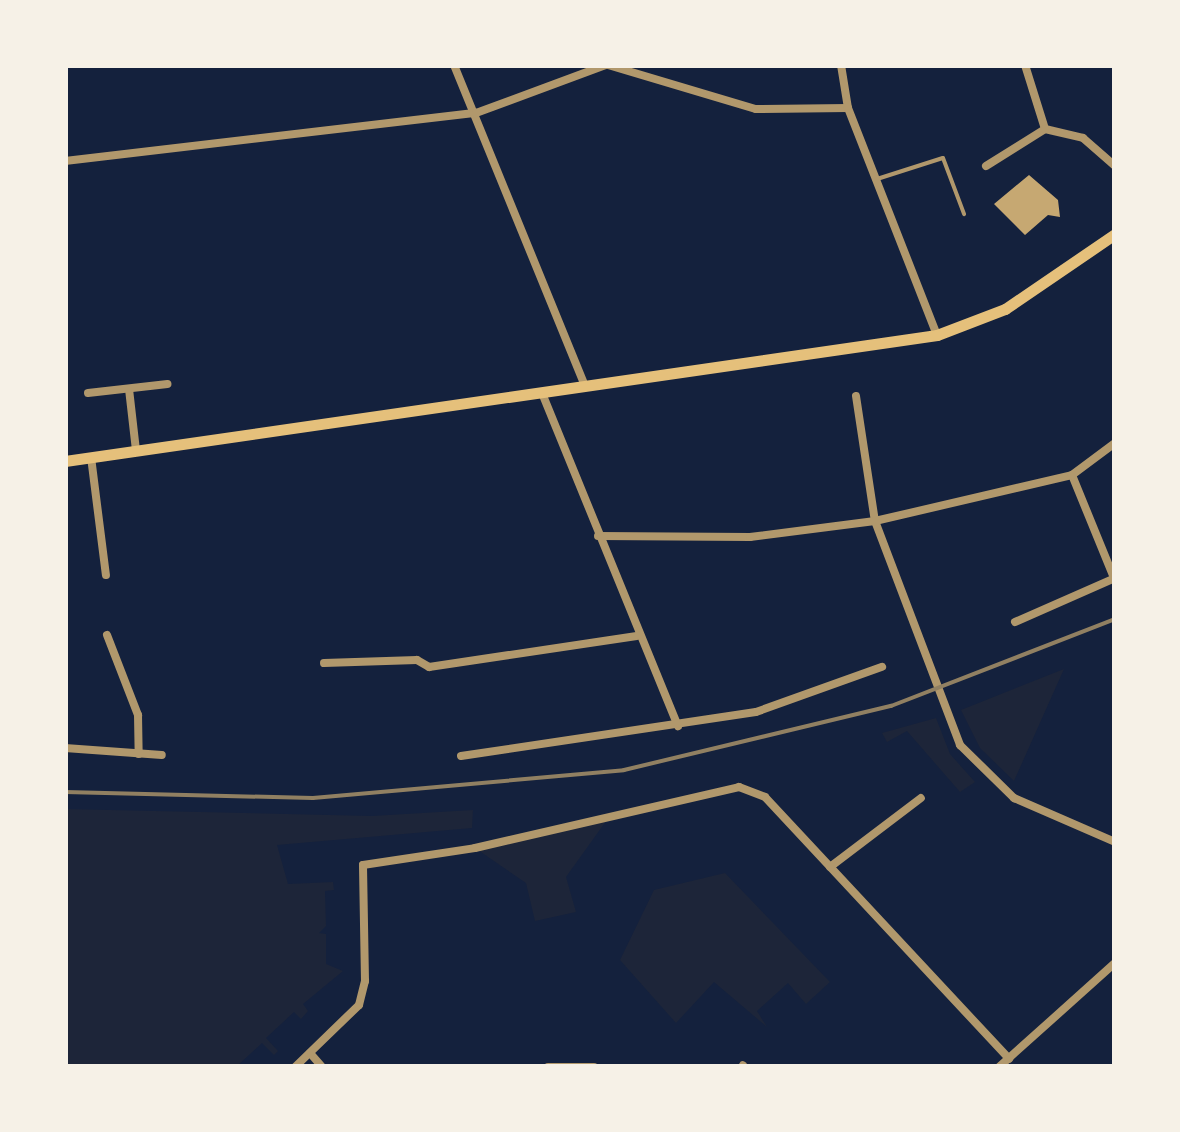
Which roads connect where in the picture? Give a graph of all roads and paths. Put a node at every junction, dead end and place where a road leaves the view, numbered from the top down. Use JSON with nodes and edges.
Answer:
{"nodes":[{"id":1,"x":454,"y":65,"type":"edge"},
{"id":2,"x":607,"y":65,"type":"edge"},
{"id":3,"x":841,"y":65,"type":"edge"},
{"id":4,"x":1025,"y":65,"type":"edge"},
{"id":5,"x":848,"y":108,"type":"junction"},
{"id":6,"x":476,"y":113,"type":"junction"},
{"id":7,"x":1045,"y":129,"type":"junction"},
{"id":8,"x":65,"y":162,"type":"edge"},
{"id":9,"x":986,"y":166,"type":"dead end"},
{"id":10,"x":1115,"y":166,"type":"edge"},
{"id":11,"x":877,"y":178,"type":"junction"},
{"id":12,"x":964,"y":214,"type":"dead end"},
{"id":13,"x":1115,"y":234,"type":"edge"},
{"id":14,"x":937,"y":336,"type":"junction"},
{"id":15,"x":166,"y":384,"type":"dead end"},
{"id":16,"x":585,"y":386,"type":"junction"},
{"id":17,"x":129,"y":390,"type":"junction"},
{"id":18,"x":542,"y":392,"type":"junction"},
{"id":19,"x":88,"y":393,"type":"dead end"},
{"id":20,"x":856,"y":396,"type":"dead end"},
{"id":21,"x":1115,"y":443,"type":"edge"},
{"id":22,"x":136,"y":450,"type":"junction"},
{"id":23,"x":91,"y":457,"type":"junction"},
{"id":24,"x":65,"y":461,"type":"edge"},
{"id":25,"x":1072,"y":475,"type":"junction"},
{"id":26,"x":875,"y":521,"type":"junction"},
{"id":27,"x":598,"y":536,"type":"junction"},
{"id":28,"x":106,"y":574,"type":"dead end"},
{"id":29,"x":1115,"y":578,"type":"edge"},
{"id":30,"x":1015,"y":622,"type":"dead end"},
{"id":31,"x":106,"y":635,"type":"dead end"},
{"id":32,"x":638,"y":636,"type":"junction"},
{"id":33,"x":324,"y":663,"type":"dead end"},
{"id":34,"x":882,"y":666,"type":"dead end"},
{"id":35,"x":678,"y":726,"type":"junction"},
{"id":36,"x":65,"y":748,"type":"edge"},
{"id":37,"x":139,"y":754,"type":"junction"},
{"id":38,"x":162,"y":755,"type":"dead end"},
{"id":39,"x":461,"y":756,"type":"dead end"},
{"id":40,"x":921,"y":798,"type":"dead end"},
{"id":41,"x":1115,"y":842,"type":"edge"},
{"id":42,"x":830,"y":867,"type":"junction"},
{"id":43,"x":1115,"y":963,"type":"edge"},
{"id":44,"x":310,"y":1054,"type":"junction"},
{"id":45,"x":1008,"y":1059,"type":"junction"},
{"id":46,"x":296,"y":1067,"type":"edge"},
{"id":47,"x":322,"y":1067,"type":"edge"},
{"id":48,"x":548,"y":1067,"type":"edge"},
{"id":49,"x":594,"y":1067,"type":"edge"},
{"id":50,"x":999,"y":1067,"type":"edge"}],
"edges":[{"from":1,"to":6,"type":"street"},
{"from":2,"to":5,"type":"street"},
{"from":2,"to":6,"type":"street"},
{"from":3,"to":5,"type":"street"},
{"from":4,"to":7,"type":"street"},
{"from":5,"to":11,"type":"street"},
{"from":6,"to":8,"type":"street"},
{"from":6,"to":16,"type":"street"},
{"from":7,"to":9,"type":"street"},
{"from":7,"to":10,"type":"street"},
{"from":11,"to":12,"type":"lane"},
{"from":11,"to":14,"type":"street"},
{"from":13,"to":14,"type":"main road"},
{"from":14,"to":16,"type":"main road"},
{"from":15,"to":17,"type":"street"},
{"from":16,"to":18,"type":"main road"},
{"from":17,"to":19,"type":"street"},
{"from":17,"to":22,"type":"street"},
{"from":18,"to":22,"type":"main road"},
{"from":18,"to":27,"type":"street"},
{"from":20,"to":26,"type":"street"},
{"from":21,"to":25,"type":"street"},
{"from":22,"to":23,"type":"main road"},
{"from":23,"to":24,"type":"main road"},
{"from":23,"to":28,"type":"street"},
{"from":25,"to":26,"type":"street"},
{"from":25,"to":29,"type":"street"},
{"from":26,"to":27,"type":"street"},
{"from":26,"to":41,"type":"street"},
{"from":27,"to":32,"type":"street"},
{"from":29,"to":30,"type":"street"},
{"from":31,"to":37,"type":"street"},
{"from":32,"to":33,"type":"street"},
{"from":32,"to":35,"type":"street"},
{"from":34,"to":35,"type":"street"},
{"from":35,"to":39,"type":"street"},
{"from":36,"to":37,"type":"street"},
{"from":37,"to":38,"type":"street"},
{"from":40,"to":42,"type":"street"},
{"from":42,"to":44,"type":"street"},
{"from":42,"to":45,"type":"street"},
{"from":43,"to":45,"type":"street"},
{"from":44,"to":46,"type":"street"},
{"from":44,"to":47,"type":"street"},
{"from":45,"to":50,"type":"street"},
{"from":48,"to":49,"type":"street"}]}
